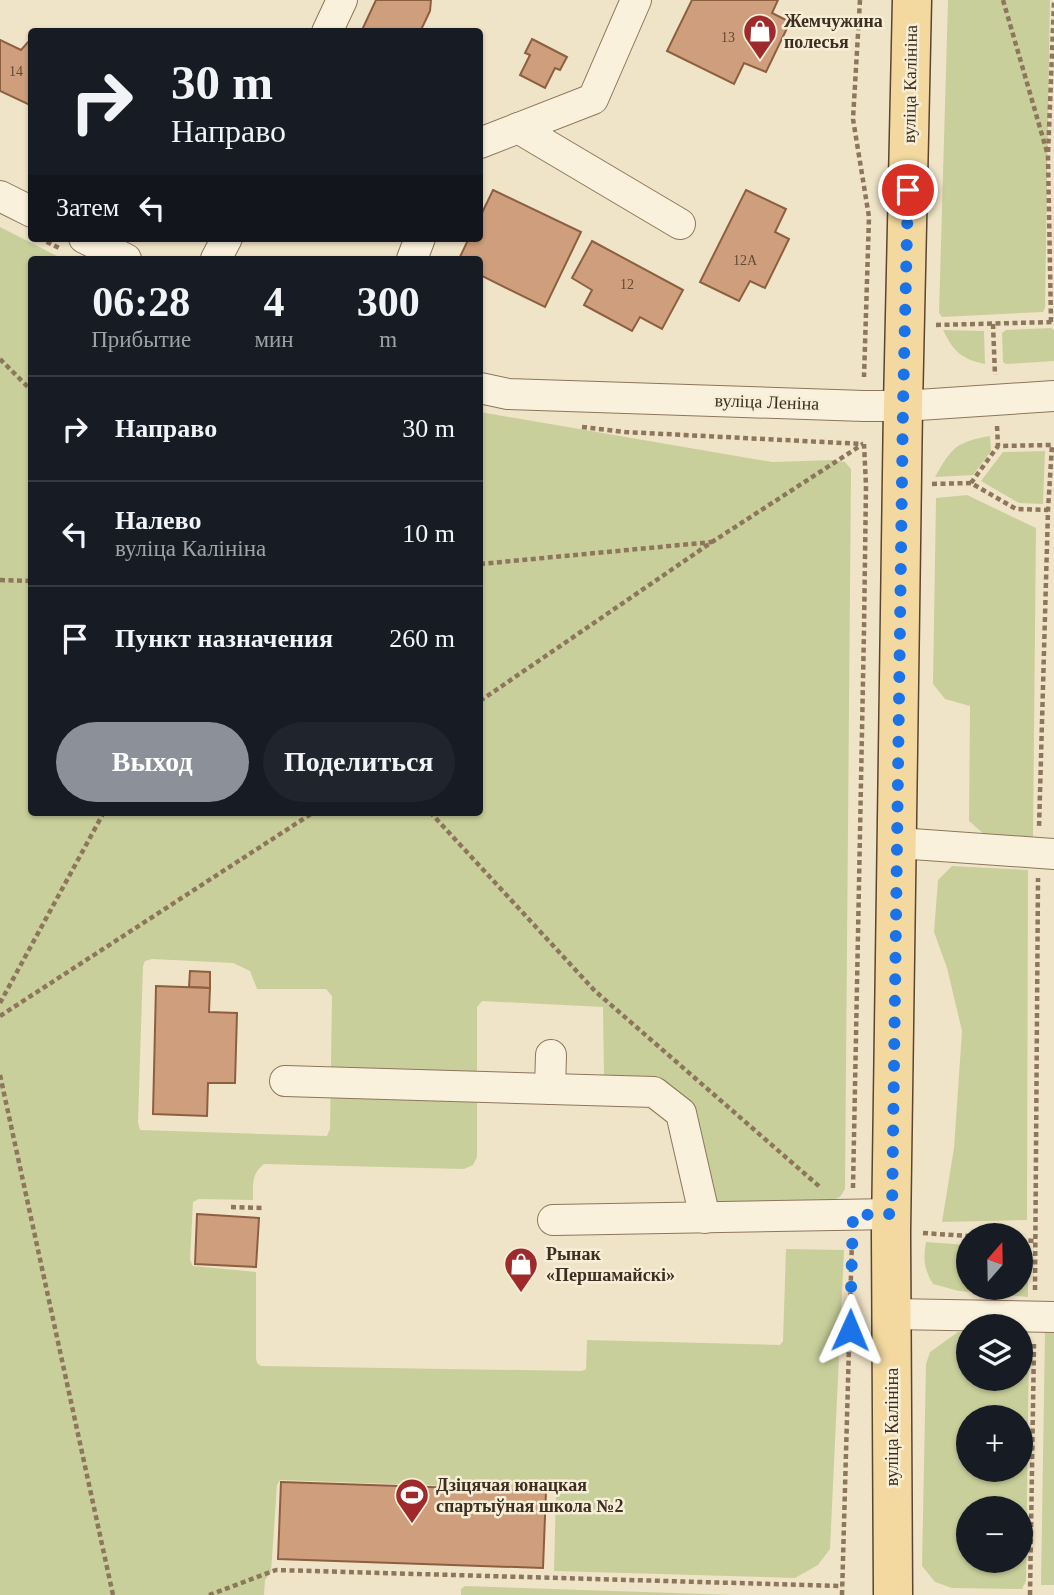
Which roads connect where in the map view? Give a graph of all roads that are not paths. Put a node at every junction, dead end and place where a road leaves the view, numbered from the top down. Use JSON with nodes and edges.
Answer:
{"nodes":[{"id":1,"x":342,"y":0,"type":"edge"},
{"id":2,"x":636,"y":0,"type":"edge"},
{"id":3,"x":912,"y":0,"type":"edge"},
{"id":4,"x":329,"y":28,"type":"edge"},
{"id":5,"x":518,"y":128,"type":"junction"},
{"id":6,"x":483,"y":142,"type":"edge"},
{"id":7,"x":0,"y":196,"type":"edge"},
{"id":8,"x":28,"y":210,"type":"edge"},
{"id":9,"x":680,"y":225,"type":"dead end"},
{"id":10,"x":92,"y":242,"type":"edge"},
{"id":11,"x":119,"y":256,"type":"edge"},
{"id":12,"x":483,"y":389,"type":"edge"},
{"id":13,"x":1054,"y":396,"type":"edge"},
{"id":14,"x":903,"y":406,"type":"junction"},
{"id":15,"x":898,"y":843,"type":"junction"},
{"id":16,"x":1046,"y":854,"type":"edge"},
{"id":17,"x":551,"y":1055,"type":"dead end"},
{"id":18,"x":285,"y":1082,"type":"dead end"},
{"id":19,"x":550,"y":1089,"type":"junction"},
{"id":20,"x":705,"y":1218,"type":"junction"},
{"id":21,"x":553,"y":1220,"type":"dead end"},
{"id":22,"x":907,"y":1224,"type":"junction"},
{"id":23,"x":891,"y":1314,"type":"junction"},
{"id":24,"x":1044,"y":1317,"type":"edge"},
{"id":25,"x":893,"y":1595,"type":"edge"}],
"edges":[{"from":1,"to":4,"type":"street"},
{"from":2,"to":5,"type":"street"},
{"from":3,"to":14,"type":"main road","name":"вуліца Калініна"},
{"from":5,"to":6,"type":"street"},
{"from":5,"to":9,"type":"street"},
{"from":7,"to":8,"type":"street"},
{"from":10,"to":11,"type":"street"},
{"from":12,"to":14,"type":"street","name":"вуліца Леніна"},
{"from":13,"to":14,"type":"street","name":"вуліца Леніна"},
{"from":14,"to":15,"type":"main road","name":"вуліца Калініна"},
{"from":15,"to":16,"type":"street"},
{"from":15,"to":22,"type":"main road","name":"вуліца Калініна"},
{"from":17,"to":19,"type":"street"},
{"from":18,"to":19,"type":"street"},
{"from":19,"to":20,"type":"street"},
{"from":20,"to":21,"type":"street"},
{"from":20,"to":22,"type":"street"},
{"from":22,"to":23,"type":"main road","name":"вуліца Калініна"},
{"from":23,"to":24,"type":"street"},
{"from":23,"to":25,"type":"main road","name":"вуліца Калініна"}]}
